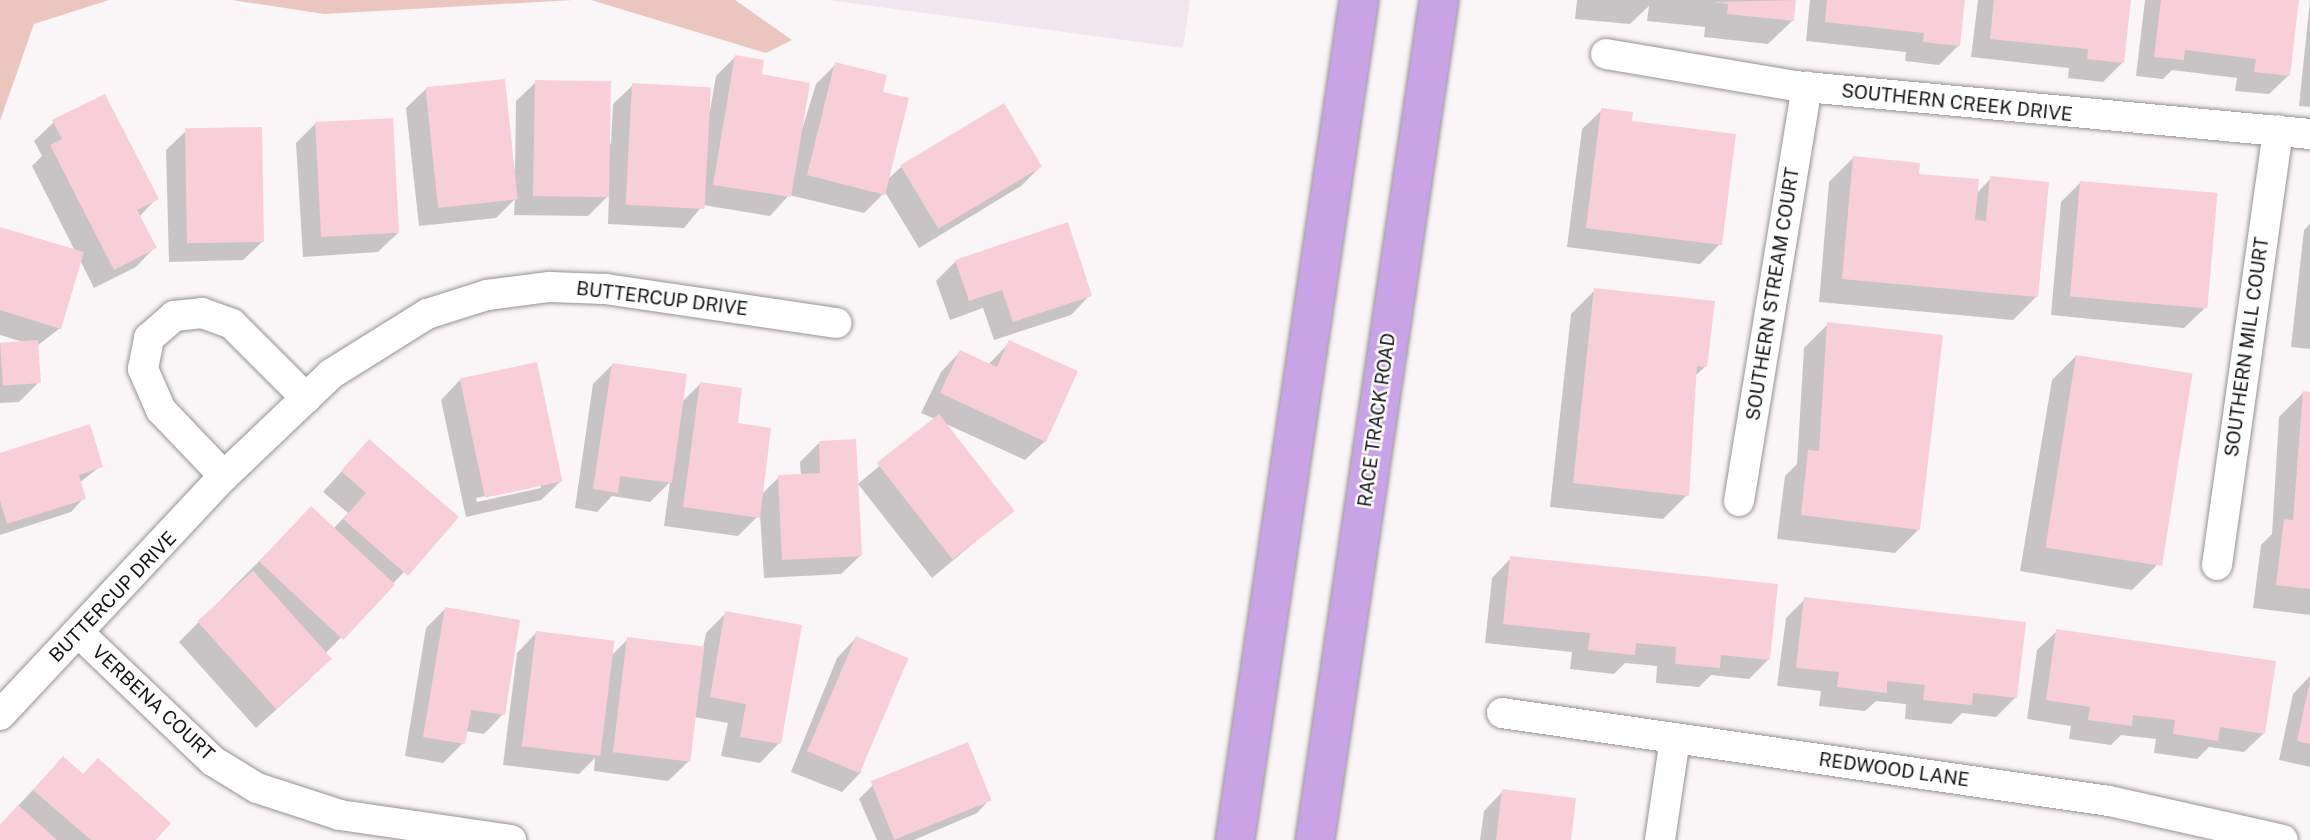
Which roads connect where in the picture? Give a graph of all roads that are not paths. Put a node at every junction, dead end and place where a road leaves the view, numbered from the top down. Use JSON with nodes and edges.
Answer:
{"nodes":[{"id":1,"x":1359,"y":0,"type":"edge"},
{"id":2,"x":1439,"y":0,"type":"edge"},
{"id":3,"x":1606,"y":54,"type":"dead end"},
{"id":4,"x":1807,"y":87,"type":"junction"},
{"id":5,"x":2278,"y":130,"type":"junction"},
{"id":6,"x":2310,"y":134,"type":"edge"},
{"id":7,"x":837,"y":323,"type":"dead end"},
{"id":8,"x":306,"y":398,"type":"junction"},
{"id":9,"x":224,"y":476,"type":"junction"},
{"id":10,"x":1739,"y":501,"type":"dead end"},
{"id":11,"x":2217,"y":565,"type":"dead end"},
{"id":12,"x":79,"y":633,"type":"junction"},
{"id":13,"x":1502,"y":713,"type":"dead end"},
{"id":14,"x":0,"y":715,"type":"edge"},
{"id":15,"x":1675,"y":738,"type":"junction"},
{"id":16,"x":512,"y":840,"type":"edge"},
{"id":17,"x":1235,"y":840,"type":"edge"},
{"id":18,"x":1315,"y":840,"type":"edge"},
{"id":19,"x":1660,"y":840,"type":"edge"},
{"id":20,"x":2283,"y":840,"type":"edge"}],
"edges":[{"from":1,"to":17,"type":"main road"},
{"from":2,"to":18,"type":"main road","name":"RACE TRACK ROAD"},
{"from":3,"to":4,"type":"street","name":"SOUTHERN CREEK DRIVE"},
{"from":4,"to":5,"type":"street","name":"SOUTHERN CREEK DRIVE"},
{"from":4,"to":10,"type":"street","name":"SOUTHERN STREAM COURT"},
{"from":5,"to":6,"type":"street","name":"SOUTHERN CREEK DRIVE"},
{"from":5,"to":11,"type":"street","name":"SOUTHERN MILL COURT"},
{"from":7,"to":8,"type":"street","name":"BUTTERCUP DRIVE"},
{"from":8,"to":9,"type":"street","name":"BUTTERCUP DRIVE"},
{"from":8,"to":9,"type":"street"},
{"from":9,"to":12,"type":"street","name":"BUTTERCUP DRIVE"},
{"from":12,"to":14,"type":"street","name":"BUTTERCUP DRIVE"},
{"from":12,"to":16,"type":"street","name":"VERBENA COURT"},
{"from":13,"to":15,"type":"street","name":"REDWOOD LANE"},
{"from":15,"to":19,"type":"street"},
{"from":15,"to":20,"type":"street","name":"REDWOOD LANE"}]}
